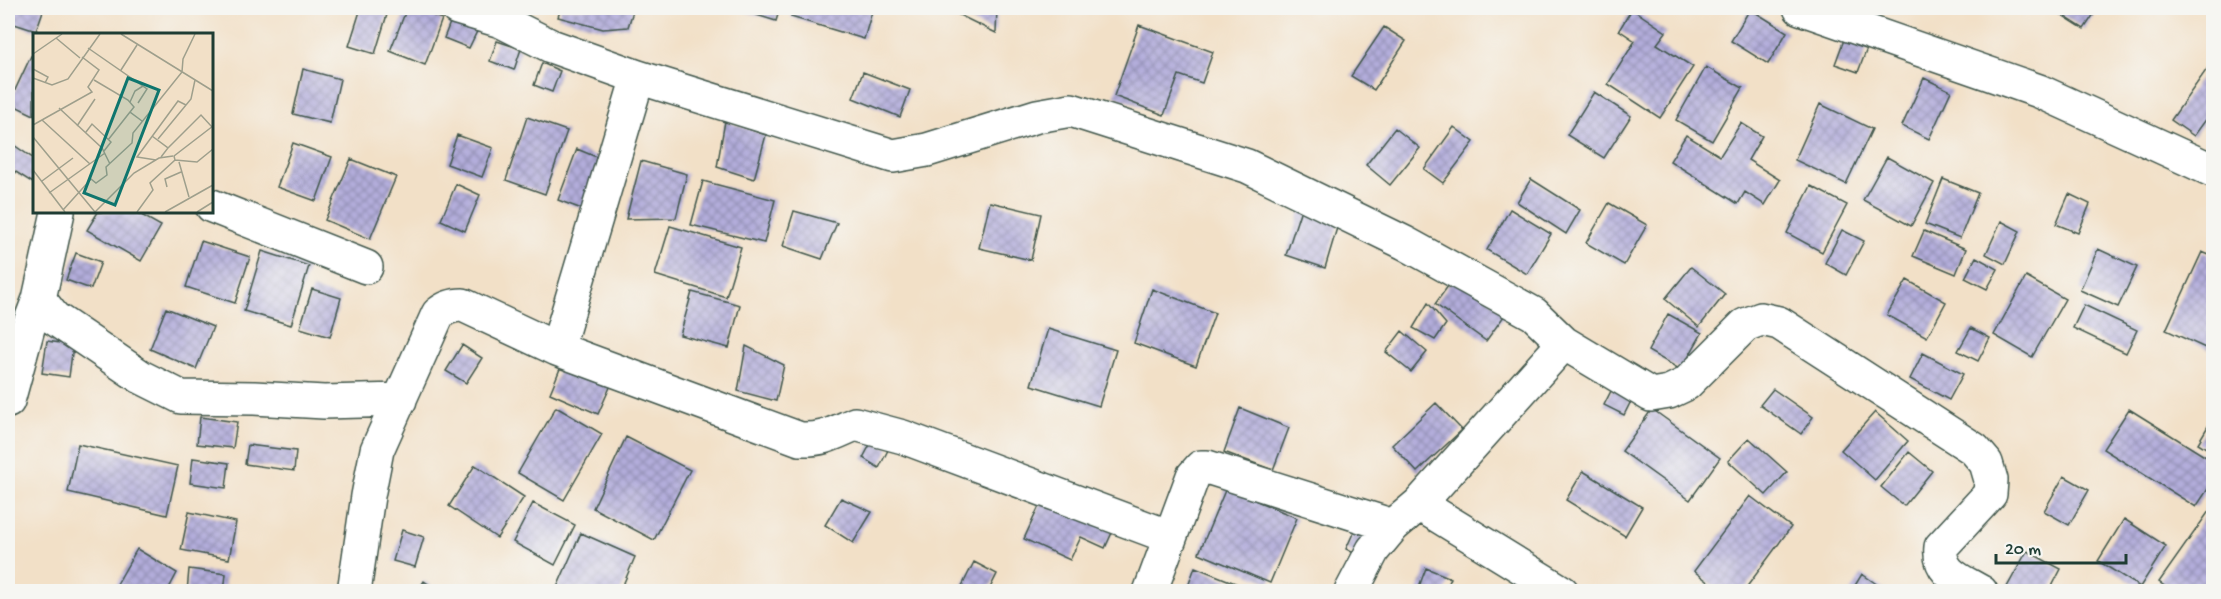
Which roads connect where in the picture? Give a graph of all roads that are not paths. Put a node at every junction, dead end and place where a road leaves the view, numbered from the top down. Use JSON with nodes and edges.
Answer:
{"nodes":[{"id":1,"x":457,"y":8,"type":"edge"},
{"id":2,"x":1800,"y":8,"type":"edge"},
{"id":3,"x":638,"y":77,"type":"junction"},
{"id":4,"x":2214,"y":171,"type":"edge"},
{"id":5,"x":213,"y":206,"type":"edge"},
{"id":6,"x":58,"y":213,"type":"edge"},
{"id":7,"x":366,"y":267,"type":"dead end"},
{"id":8,"x":39,"y":299,"type":"junction"},
{"id":9,"x":1564,"y":343,"type":"junction"},
{"id":10,"x":557,"y":349,"type":"junction"},
{"id":11,"x":400,"y":400,"type":"junction"},
{"id":12,"x":8,"y":401,"type":"edge"},
{"id":13,"x":1419,"y":504,"type":"junction"},
{"id":14,"x":1393,"y":526,"type":"junction"},
{"id":15,"x":1170,"y":537,"type":"junction"},
{"id":16,"x":354,"y":591,"type":"edge"},
{"id":17,"x":1150,"y":591,"type":"edge"},
{"id":18,"x":1351,"y":591,"type":"edge"},
{"id":19,"x":1562,"y":591,"type":"edge"},
{"id":20,"x":1981,"y":591,"type":"edge"}],
"edges":[{"from":1,"to":3,"type":"street"},
{"from":2,"to":4,"type":"street"},
{"from":3,"to":9,"type":"street"},
{"from":3,"to":10,"type":"street"},
{"from":5,"to":7,"type":"street"},
{"from":6,"to":8,"type":"street"},
{"from":8,"to":11,"type":"street"},
{"from":8,"to":12,"type":"street"},
{"from":9,"to":13,"type":"street"},
{"from":9,"to":20,"type":"street"},
{"from":10,"to":11,"type":"street"},
{"from":10,"to":15,"type":"street"},
{"from":11,"to":16,"type":"street"},
{"from":13,"to":14,"type":"street"},
{"from":13,"to":19,"type":"street"},
{"from":14,"to":15,"type":"street"},
{"from":14,"to":18,"type":"street"},
{"from":15,"to":17,"type":"street"}]}
